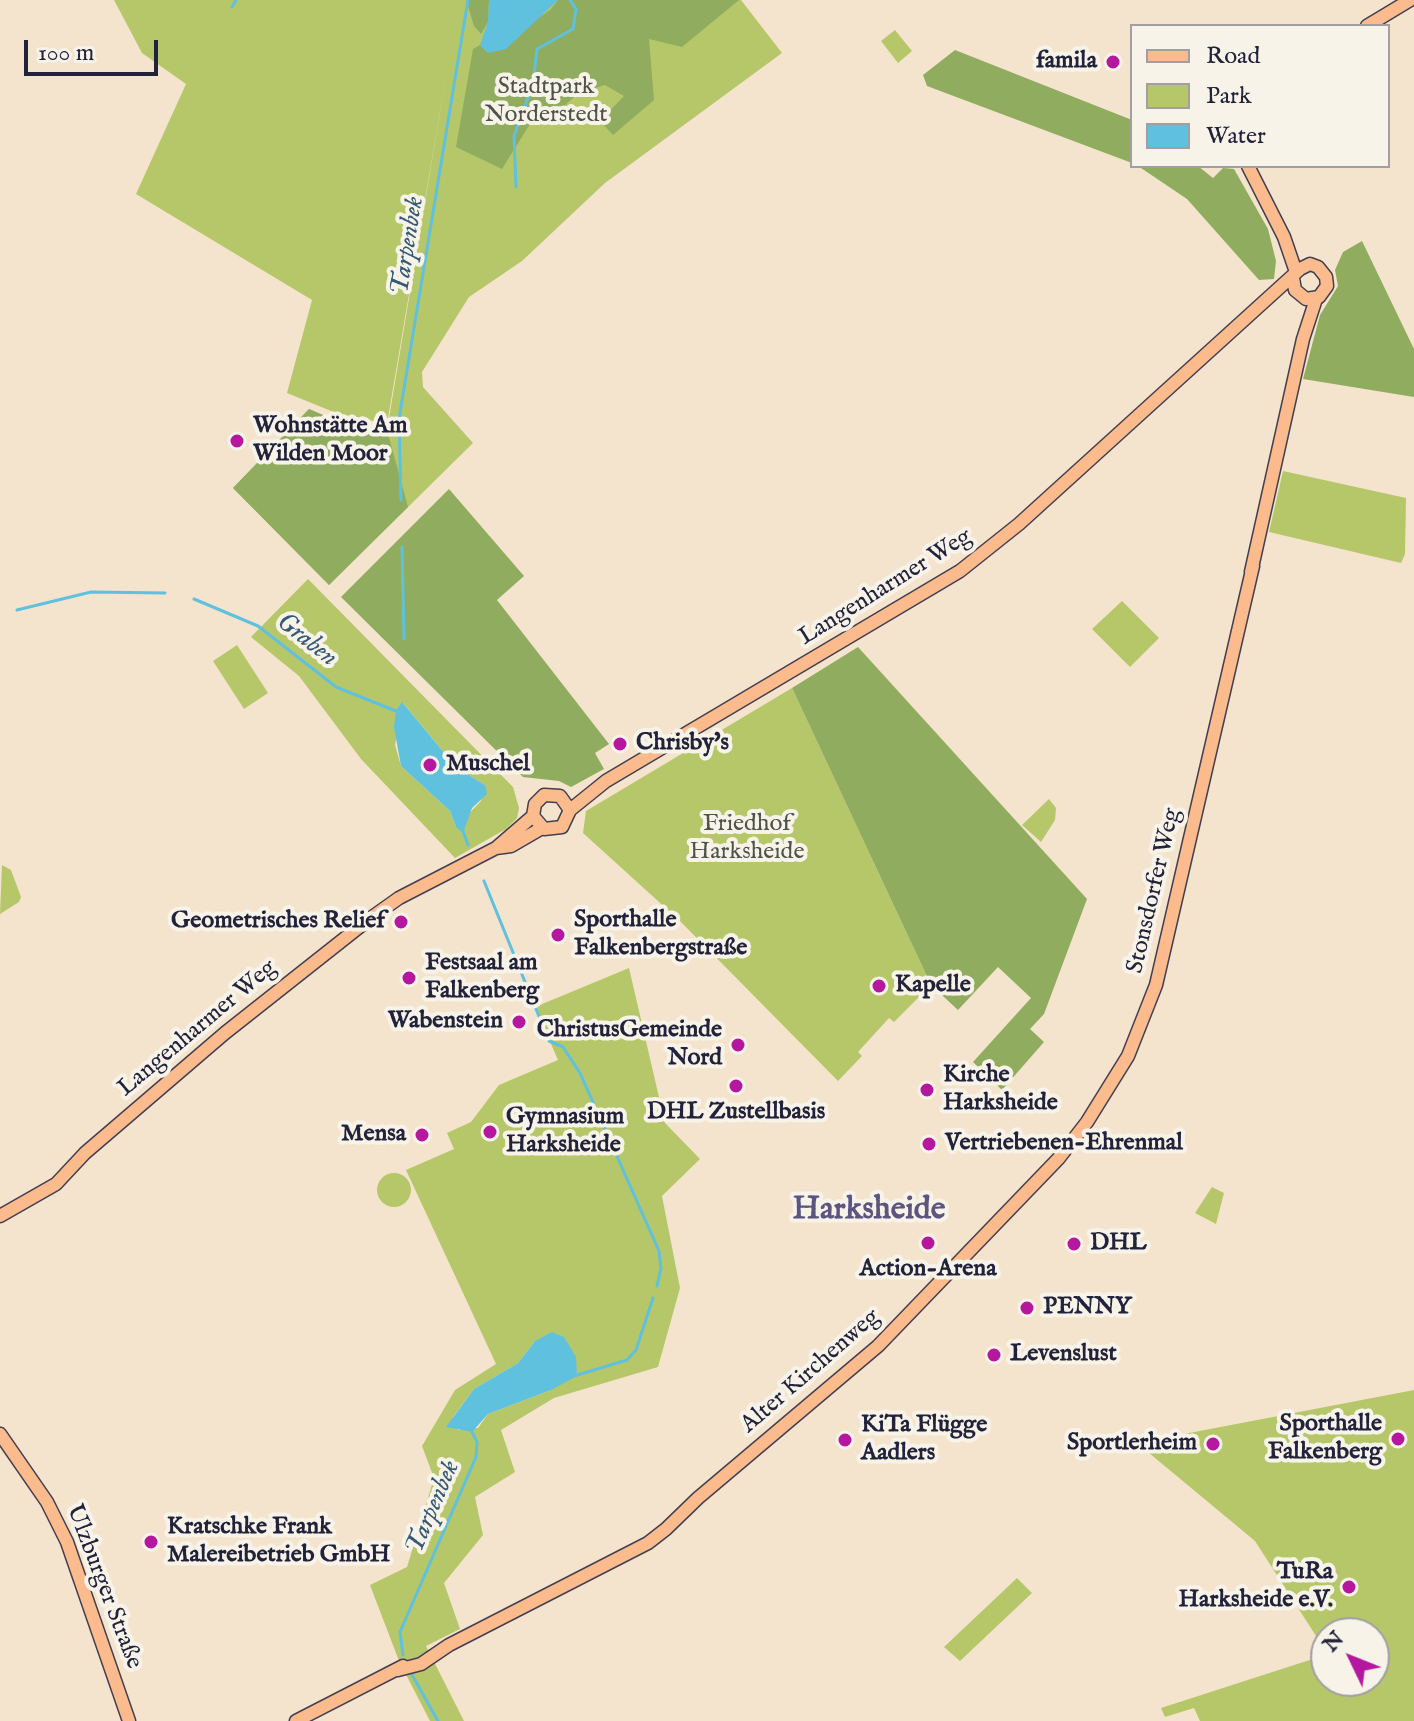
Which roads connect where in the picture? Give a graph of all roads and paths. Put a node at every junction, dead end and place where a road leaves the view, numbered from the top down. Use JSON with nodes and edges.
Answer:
{"nodes":[{"id":1,"x":1410,"y":0,"type":"edge"},
{"id":2,"x":1370,"y":24,"type":"edge"},
{"id":3,"x":1249,"y":168,"type":"edge"},
{"id":4,"x":1302,"y":284,"type":"junction"},
{"id":5,"x":606,"y":781,"type":"junction"},
{"id":6,"x":563,"y":798,"type":"junction"},
{"id":7,"x":570,"y":810,"type":"junction"},
{"id":8,"x":533,"y":816,"type":"junction"},
{"id":9,"x":542,"y":828,"type":"junction"},
{"id":10,"x":496,"y":848,"type":"junction"},
{"id":11,"x":0,"y":1216,"type":"edge"},
{"id":12,"x":981,"y":1239,"type":"joint"},
{"id":13,"x":0,"y":1434,"type":"edge"},
{"id":14,"x":129,"y":1721,"type":"edge"},
{"id":15,"x":296,"y":1721,"type":"edge"}],
"edges":[{"from":1,"to":2,"type":"main road"},
{"from":3,"to":4,"type":"main road"},
{"from":4,"to":5,"type":"main road","name":"Langenharmer Weg"},
{"from":4,"to":12,"type":"main road","name":"Stonsdorfer Weg"},
{"from":5,"to":6,"type":"main road","name":"Langenharmer Weg"},
{"from":5,"to":7,"type":"main road","name":"Langenharmer Weg"},
{"from":6,"to":7,"type":"main road"},
{"from":6,"to":8,"type":"main road","name":"Langenharmer Weg"},
{"from":7,"to":9,"type":"main road","name":"Langenharmer Weg"},
{"from":8,"to":9,"type":"main road"},
{"from":8,"to":10,"type":"main road","name":"Langenharmer Weg"},
{"from":9,"to":10,"type":"main road","name":"Langenharmer Weg"},
{"from":10,"to":11,"type":"main road","name":"Langenharmer Weg"},
{"from":12,"to":15,"type":"main road","name":"Alter Kirchenweg"},
{"from":13,"to":14,"type":"main road","name":"Ulzburger Straße"}]}
